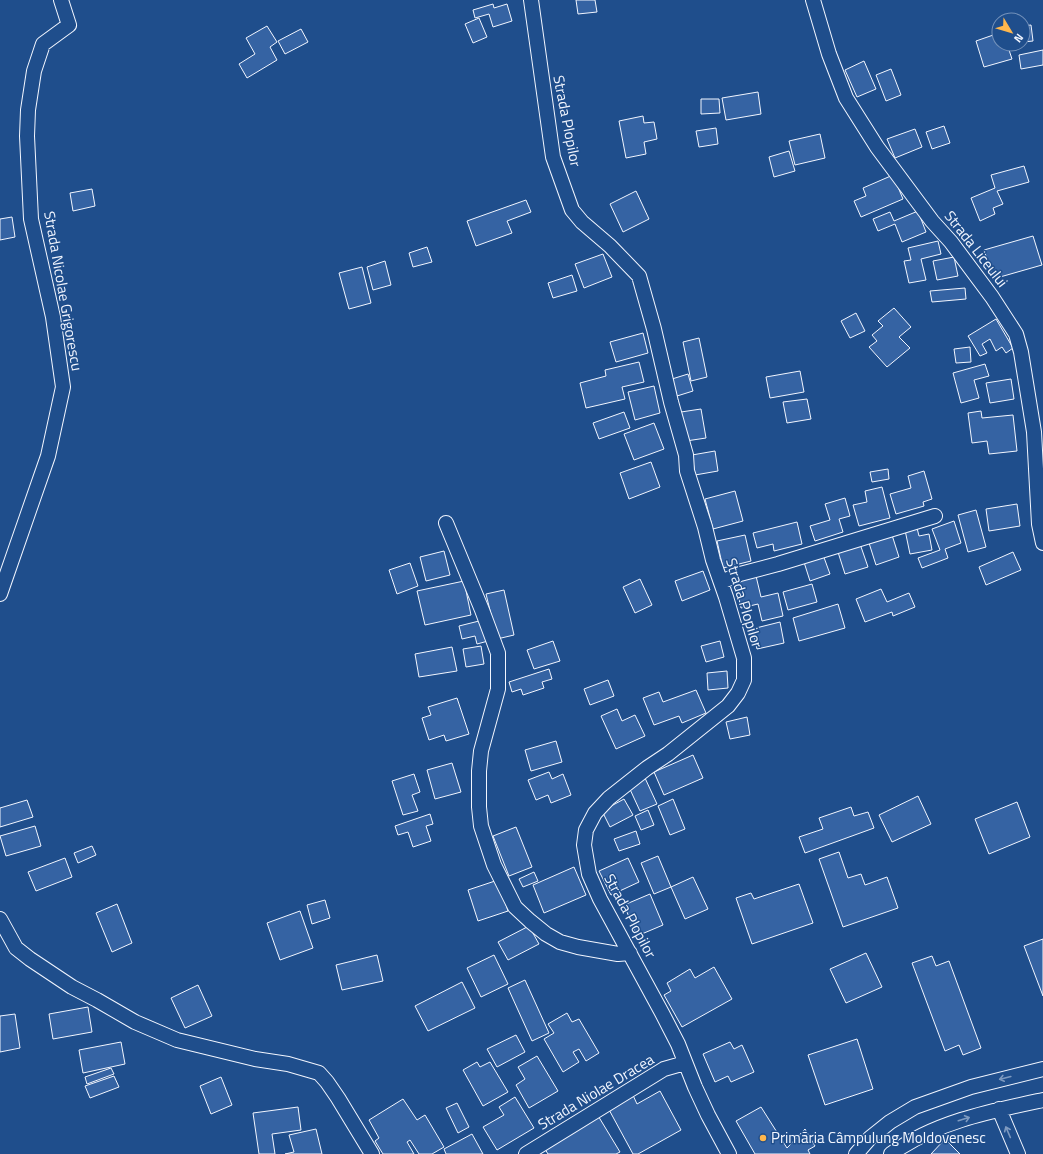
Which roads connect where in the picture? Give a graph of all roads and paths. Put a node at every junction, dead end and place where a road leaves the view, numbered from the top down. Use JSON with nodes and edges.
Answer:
{"nodes":[{"id":1,"x":61,"y":0,"type":"edge"},
{"id":2,"x":531,"y":0,"type":"edge"},
{"id":3,"x":813,"y":0,"type":"edge"},
{"id":4,"x":935,"y":516,"type":"dead end"},
{"id":5,"x":446,"y":523,"type":"dead end"},
{"id":6,"x":1043,"y":543,"type":"edge"},
{"id":7,"x":721,"y":582,"type":"junction"},
{"id":8,"x":0,"y":594,"type":"edge"},
{"id":9,"x":0,"y":919,"type":"edge"},
{"id":10,"x":630,"y":953,"type":"junction"},
{"id":11,"x":685,"y":1063,"type":"junction"},
{"id":12,"x":1043,"y":1069,"type":"edge"},
{"id":13,"x":1043,"y":1100,"type":"edge"},
{"id":14,"x":999,"y":1109,"type":"junction"},
{"id":15,"x":372,"y":1154,"type":"edge"},
{"id":16,"x":526,"y":1154,"type":"edge"},
{"id":17,"x":729,"y":1154,"type":"edge"},
{"id":18,"x":856,"y":1154,"type":"edge"},
{"id":19,"x":891,"y":1154,"type":"edge"},
{"id":20,"x":1018,"y":1154,"type":"edge"}],
"edges":[{"from":1,"to":8,"type":"street","name":"Strada Nicolae Grigorescu"},
{"from":2,"to":7,"type":"street","name":"Strada Plopilor"},
{"from":3,"to":6,"type":"street","name":"Strada Liceului"},
{"from":4,"to":7,"type":"street"},
{"from":5,"to":10,"type":"street"},
{"from":7,"to":10,"type":"street","name":"Strada Plopilor"},
{"from":9,"to":15,"type":"street"},
{"from":10,"to":11,"type":"street","name":"Strada Plopilor"},
{"from":11,"to":16,"type":"street","name":"Strada Niolae Dracea"},
{"from":11,"to":17,"type":"street","name":"Strada Plopilor"},
{"from":12,"to":18,"type":"street","one_way":true},
{"from":13,"to":14,"type":"street"},
{"from":19,"to":14,"type":"street","one_way":true},
{"from":20,"to":14,"type":"street","one_way":true}]}
